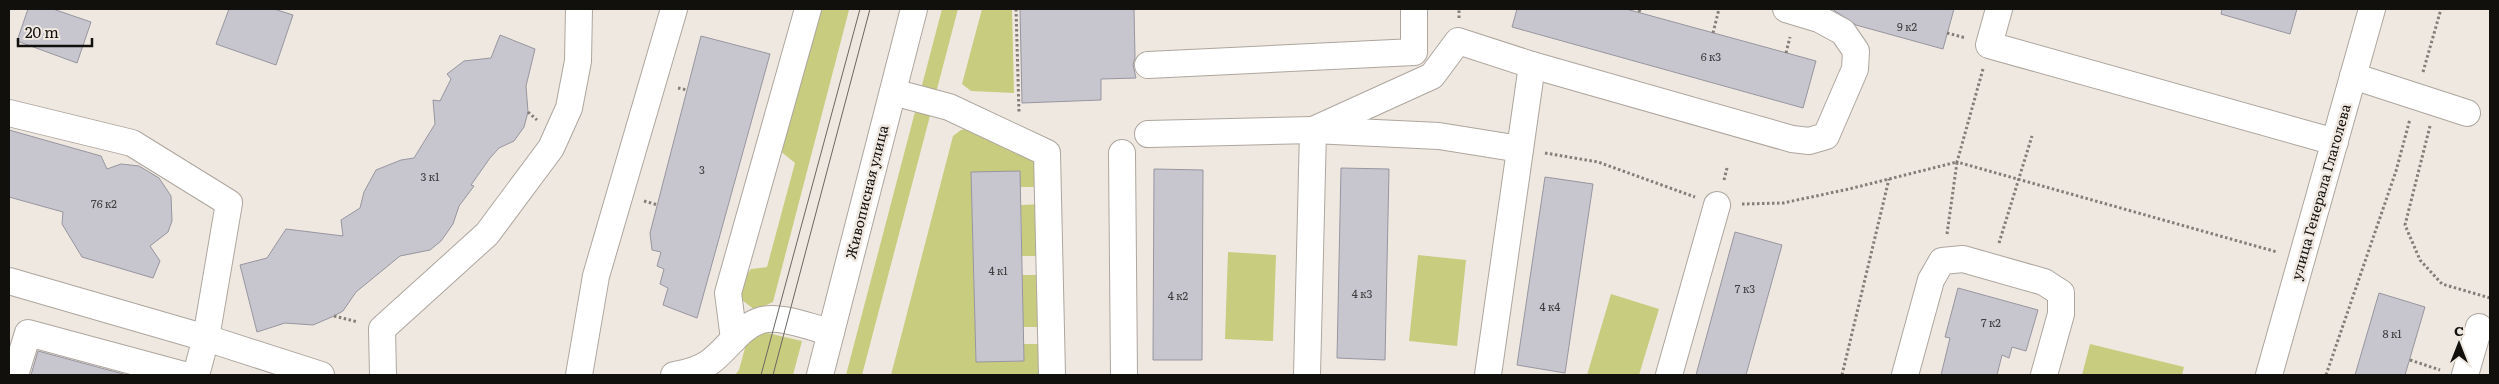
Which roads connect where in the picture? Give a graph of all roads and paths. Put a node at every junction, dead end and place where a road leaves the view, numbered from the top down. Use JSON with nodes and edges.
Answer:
{"nodes":[{"id":1,"x":578,"y":9,"type":"edge"},
{"id":2,"x":674,"y":9,"type":"edge"},
{"id":3,"x":808,"y":9,"type":"edge"},
{"id":4,"x":912,"y":9,"type":"edge"},
{"id":5,"x":1016,"y":9,"type":"edge"},
{"id":6,"x":1414,"y":9,"type":"edge"},
{"id":7,"x":1719,"y":9,"type":"edge"},
{"id":8,"x":1786,"y":9,"type":"edge"},
{"id":9,"x":1999,"y":9,"type":"edge"},
{"id":10,"x":2372,"y":9,"type":"edge"},
{"id":11,"x":2441,"y":9,"type":"edge"},
{"id":12,"x":1947,"y":32,"type":"dead end"},
{"id":13,"x":1713,"y":33,"type":"dead end"},
{"id":14,"x":1989,"y":45,"type":"junction"},
{"id":15,"x":1148,"y":65,"type":"dead end"},
{"id":16,"x":1532,"y":65,"type":"junction"},
{"id":17,"x":2354,"y":76,"type":"junction"},
{"id":18,"x":893,"y":92,"type":"junction"},
{"id":19,"x":2426,"y":100,"type":"junction"},
{"id":20,"x":1018,"y":101,"type":"dead end"},
{"id":21,"x":9,"y":113,"type":"edge"},
{"id":22,"x":2467,"y":113,"type":"dead end"},
{"id":23,"x":1314,"y":130,"type":"junction"},
{"id":24,"x":1148,"y":134,"type":"dead end"},
{"id":25,"x":2032,"y":136,"type":"dead end"},
{"id":26,"x":2335,"y":142,"type":"junction"},
{"id":27,"x":1520,"y":149,"type":"junction"},
{"id":28,"x":1122,"y":152,"type":"dead end"},
{"id":29,"x":1957,"y":162,"type":"junction"},
{"id":30,"x":1889,"y":179,"type":"junction"},
{"id":31,"x":2018,"y":180,"type":"junction"},
{"id":32,"x":1717,"y":205,"type":"junction"},
{"id":33,"x":2302,"y":259,"type":"junction"},
{"id":34,"x":1942,"y":261,"type":"junction"},
{"id":35,"x":1993,"y":267,"type":"junction"},
{"id":36,"x":9,"y":281,"type":"edge"},
{"id":37,"x":2490,"y":298,"type":"edge"},
{"id":38,"x":2478,"y":327,"type":"dead end"},
{"id":39,"x":831,"y":332,"type":"junction"},
{"id":40,"x":206,"y":338,"type":"junction"},
{"id":41,"x":734,"y":340,"type":"junction"},
{"id":42,"x":2410,"y":360,"type":"dead end"},
{"id":43,"x":2454,"y":373,"type":"edge"},
{"id":44,"x":15,"y":375,"type":"edge"},
{"id":45,"x":184,"y":375,"type":"edge"},
{"id":46,"x":196,"y":375,"type":"edge"},
{"id":47,"x":321,"y":375,"type":"edge"},
{"id":48,"x":383,"y":375,"type":"edge"},
{"id":49,"x":579,"y":375,"type":"edge"},
{"id":50,"x":674,"y":375,"type":"edge"},
{"id":51,"x":820,"y":375,"type":"edge"},
{"id":52,"x":1052,"y":375,"type":"edge"},
{"id":53,"x":1124,"y":375,"type":"edge"},
{"id":54,"x":1307,"y":375,"type":"edge"},
{"id":55,"x":1488,"y":375,"type":"edge"},
{"id":56,"x":1669,"y":375,"type":"edge"},
{"id":57,"x":1842,"y":375,"type":"edge"},
{"id":58,"x":1904,"y":375,"type":"edge"},
{"id":59,"x":2044,"y":375,"type":"edge"},
{"id":60,"x":2269,"y":375,"type":"edge"},
{"id":61,"x":2326,"y":375,"type":"edge"}],
"edges":[{"from":1,"to":48,"type":"street"},
{"from":2,"to":49,"type":"street"},
{"from":3,"to":41,"type":"street"},
{"from":4,"to":18,"type":"street","name":"Живописная улица"},
{"from":5,"to":20,"type":"path"},
{"from":6,"to":15,"type":"street"},
{"from":7,"to":13,"type":"path"},
{"from":8,"to":16,"type":"street"},
{"from":9,"to":14,"type":"street"},
{"from":10,"to":17,"type":"street","name":"улица Генерала Глаголева"},
{"from":11,"to":19,"type":"path"},
{"from":12,"to":14,"type":"path"},
{"from":14,"to":26,"type":"street"},
{"from":14,"to":29,"type":"path"},
{"from":16,"to":23,"type":"street"},
{"from":16,"to":27,"type":"street"},
{"from":17,"to":19,"type":"street"},
{"from":17,"to":26,"type":"street","name":"улица Генерала Глаголева"},
{"from":18,"to":39,"type":"street","name":"Живописная улица"},
{"from":18,"to":52,"type":"street"},
{"from":19,"to":22,"type":"street"},
{"from":19,"to":37,"type":"path"},
{"from":19,"to":61,"type":"path"},
{"from":21,"to":40,"type":"street"},
{"from":23,"to":24,"type":"street"},
{"from":23,"to":27,"type":"street"},
{"from":23,"to":54,"type":"street"},
{"from":25,"to":31,"type":"path"},
{"from":26,"to":33,"type":"street","name":"улица Генерала Глаголева"},
{"from":27,"to":32,"type":"path"},
{"from":27,"to":55,"type":"street"},
{"from":28,"to":53,"type":"street"},
{"from":29,"to":30,"type":"path"},
{"from":29,"to":31,"type":"path"},
{"from":29,"to":34,"type":"path"},
{"from":30,"to":32,"type":"path"},
{"from":30,"to":57,"type":"path"},
{"from":31,"to":33,"type":"path"},
{"from":31,"to":35,"type":"path"},
{"from":32,"to":56,"type":"street"},
{"from":33,"to":60,"type":"street","name":"улица Генерала Глаголева"},
{"from":34,"to":35,"type":"street"},
{"from":34,"to":58,"type":"street"},
{"from":35,"to":59,"type":"street"},
{"from":36,"to":40,"type":"street"},
{"from":38,"to":43,"type":"street"},
{"from":39,"to":41,"type":"street"},
{"from":39,"to":51,"type":"street","name":"Живописная улица"},
{"from":40,"to":46,"type":"street"},
{"from":40,"to":47,"type":"street"},
{"from":41,"to":50,"type":"street"},
{"from":42,"to":43,"type":"path"},
{"from":44,"to":45,"type":"street"}]}
